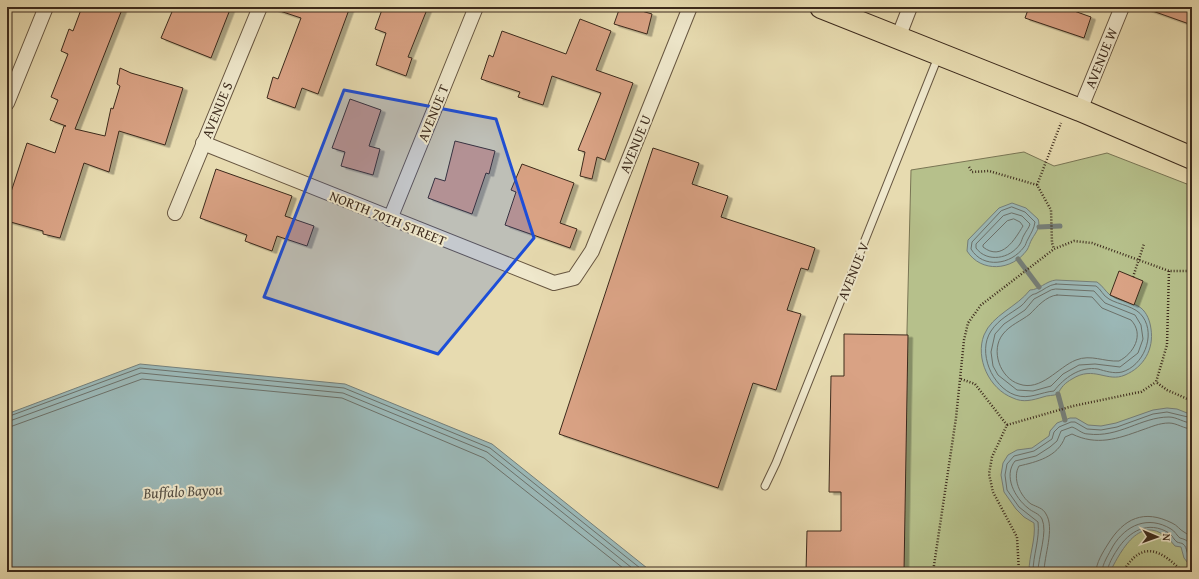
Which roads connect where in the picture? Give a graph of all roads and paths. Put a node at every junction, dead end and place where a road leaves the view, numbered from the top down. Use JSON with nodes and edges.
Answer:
{"nodes":[{"id":1,"x":46,"y":7,"type":"edge"},
{"id":2,"x":260,"y":7,"type":"edge"},
{"id":3,"x":476,"y":7,"type":"edge"},
{"id":4,"x":690,"y":7,"type":"edge"},
{"id":5,"x":821,"y":7,"type":"edge"},
{"id":6,"x":910,"y":7,"type":"edge"},
{"id":7,"x":1122,"y":7,"type":"edge"},
{"id":8,"x":898,"y":38,"type":"junction"},
{"id":9,"x":938,"y":55,"type":"junction"},
{"id":10,"x":7,"y":102,"type":"edge"},
{"id":11,"x":1080,"y":110,"type":"junction"},
{"id":12,"x":1061,"y":123,"type":"dead end"},
{"id":13,"x":203,"y":143,"type":"junction"},
{"id":14,"x":1187,"y":154,"type":"edge"},
{"id":15,"x":969,"y":167,"type":"dead end"},
{"id":16,"x":1038,"y":185,"type":"junction"},
{"id":17,"x":175,"y":213,"type":"dead end"},
{"id":18,"x":390,"y":219,"type":"junction"},
{"id":19,"x":1144,"y":244,"type":"dead end"},
{"id":20,"x":1054,"y":249,"type":"junction"},
{"id":21,"x":1138,"y":261,"type":"junction"},
{"id":22,"x":1168,"y":271,"type":"junction"},
{"id":23,"x":1192,"y":271,"type":"edge"},
{"id":24,"x":1133,"y":277,"type":"dead end"},
{"id":25,"x":574,"y":278,"type":"joint"},
{"id":26,"x":961,"y":379,"type":"junction"},
{"id":27,"x":1156,"y":382,"type":"junction"},
{"id":28,"x":1192,"y":402,"type":"edge"},
{"id":29,"x":1007,"y":425,"type":"junction"},
{"id":30,"x":765,"y":486,"type":"dead end"},
{"id":31,"x":933,"y":572,"type":"edge"},
{"id":32,"x":1019,"y":572,"type":"edge"},
{"id":33,"x":1124,"y":572,"type":"edge"},
{"id":34,"x":1183,"y":572,"type":"edge"}],
"edges":[{"from":1,"to":10,"type":"street"},
{"from":2,"to":13,"type":"street","name":"AVENUE S"},
{"from":3,"to":18,"type":"street","name":"AVENUE T"},
{"from":4,"to":25,"type":"street","name":"AVENUE U"},
{"from":5,"to":8,"type":"main road"},
{"from":6,"to":8,"type":"street"},
{"from":7,"to":11,"type":"street","name":"AVENUE W"},
{"from":8,"to":9,"type":"main road"},
{"from":9,"to":11,"type":"main road"},
{"from":9,"to":30,"type":"lane","name":"AVENUE V"},
{"from":11,"to":14,"type":"main road"},
{"from":12,"to":16,"type":"path"},
{"from":13,"to":17,"type":"street","name":"AVENUE S"},
{"from":13,"to":18,"type":"street","name":"NORTH 70TH STREET"},
{"from":15,"to":16,"type":"path"},
{"from":16,"to":20,"type":"path"},
{"from":18,"to":25,"type":"street","name":"NORTH 70TH STREET"},
{"from":19,"to":21,"type":"path"},
{"from":20,"to":21,"type":"path"},
{"from":20,"to":26,"type":"path"},
{"from":21,"to":22,"type":"path"},
{"from":21,"to":24,"type":"path"},
{"from":22,"to":23,"type":"path"},
{"from":22,"to":27,"type":"path"},
{"from":26,"to":29,"type":"path"},
{"from":26,"to":31,"type":"path"},
{"from":27,"to":28,"type":"path"},
{"from":27,"to":29,"type":"path"},
{"from":29,"to":32,"type":"path"},
{"from":33,"to":34,"type":"path"}]}
